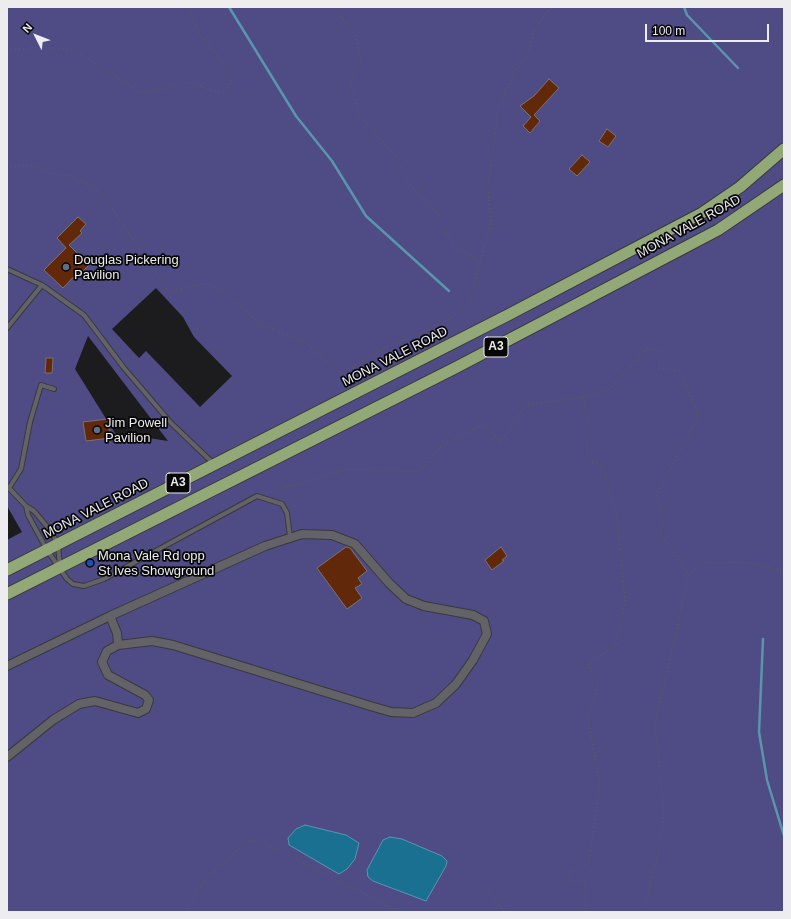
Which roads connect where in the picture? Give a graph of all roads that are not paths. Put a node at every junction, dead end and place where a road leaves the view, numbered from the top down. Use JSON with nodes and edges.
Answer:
{"nodes":[{"id":1,"x":784,"y":149,"type":"edge"},
{"id":2,"x":784,"y":185,"type":"edge"},
{"id":3,"x":7,"y":269,"type":"edge"},
{"id":4,"x":42,"y":285,"type":"junction"},
{"id":5,"x":7,"y":328,"type":"edge"},
{"id":6,"x":54,"y":389,"type":"dead end"},
{"id":7,"x":214,"y":464,"type":"junction"},
{"id":8,"x":8,"y":487,"type":"edge"},
{"id":9,"x":26,"y":506,"type":"junction"},
{"id":10,"x":290,"y":537,"type":"junction"},
{"id":11,"x":58,"y":544,"type":"junction"},
{"id":12,"x":47,"y":550,"type":"junction"},
{"id":13,"x":60,"y":567,"type":"junction"},
{"id":14,"x":7,"y":570,"type":"edge"},
{"id":15,"x":7,"y":594,"type":"edge"},
{"id":16,"x":110,"y":616,"type":"junction"},
{"id":17,"x":118,"y":645,"type":"junction"},
{"id":18,"x":7,"y":666,"type":"edge"},
{"id":19,"x":7,"y":757,"type":"edge"}],
"edges":[{"from":1,"to":7,"type":"highway","name":"MONA VALE ROAD","number":"A3"},
{"from":2,"to":13,"type":"highway","name":"MONA VALE ROAD","number":"A3"},
{"from":3,"to":4,"type":"lane"},
{"from":4,"to":5,"type":"lane"},
{"from":4,"to":7,"type":"lane"},
{"from":6,"to":8,"type":"lane"},
{"from":7,"to":11,"type":"highway","name":"MONA VALE ROAD","number":"A3"},
{"from":8,"to":9,"type":"lane"},
{"from":9,"to":11,"type":"lane"},
{"from":9,"to":12,"type":"lane"},
{"from":10,"to":13,"type":"lane"},
{"from":10,"to":16,"type":"street"},
{"from":10,"to":17,"type":"street"},
{"from":11,"to":12,"type":"highway","name":"MONA VALE ROAD","number":"A3"},
{"from":11,"to":13,"type":"lane"},
{"from":12,"to":13,"type":"lane"},
{"from":12,"to":14,"type":"highway","name":"MONA VALE ROAD","number":"A3"},
{"from":13,"to":15,"type":"highway","name":"MONA VALE ROAD","number":"A3"},
{"from":16,"to":17,"type":"street"},
{"from":16,"to":18,"type":"street"},
{"from":17,"to":19,"type":"street"}]}
